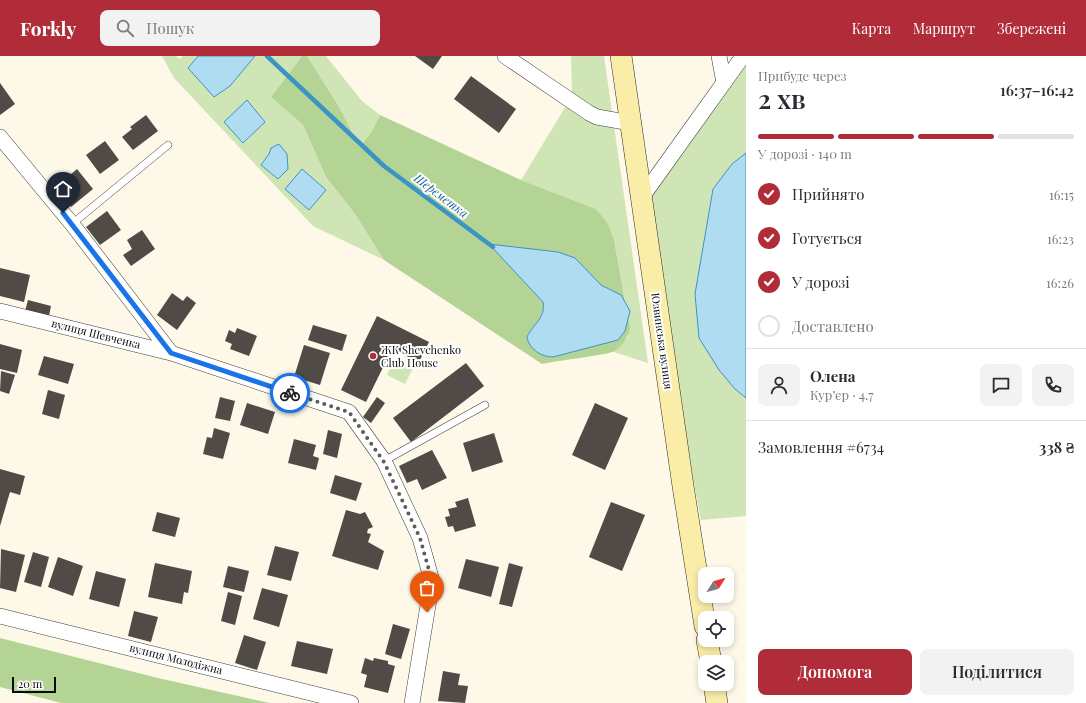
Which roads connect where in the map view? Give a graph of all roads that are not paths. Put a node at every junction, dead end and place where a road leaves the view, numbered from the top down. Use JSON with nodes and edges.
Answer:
{"nodes":[{"id":1,"x":505,"y":56,"type":"edge"},
{"id":2,"x":621,"y":56,"type":"edge"},
{"id":3,"x":719,"y":56,"type":"edge"},
{"id":4,"x":743,"y":56,"type":"edge"},
{"id":5,"x":724,"y":83,"type":"junction"},
{"id":6,"x":632,"y":123,"type":"junction"},
{"id":7,"x":0,"y":137,"type":"edge"},
{"id":8,"x":168,"y":145,"type":"dead end"},
{"id":9,"x":642,"y":197,"type":"junction"},
{"id":10,"x":72,"y":224,"type":"junction"},
{"id":11,"x":0,"y":311,"type":"edge"},
{"id":12,"x":171,"y":353,"type":"junction"},
{"id":13,"x":485,"y":405,"type":"dead end"},
{"id":14,"x":384,"y":462,"type":"junction"},
{"id":15,"x":703,"y":611,"type":"edge"},
{"id":16,"x":0,"y":616,"type":"edge"},
{"id":17,"x":715,"y":691,"type":"edge"},
{"id":18,"x":351,"y":703,"type":"edge"},
{"id":19,"x":412,"y":703,"type":"edge"},
{"id":20,"x":717,"y":703,"type":"edge"}],
"edges":[{"from":1,"to":6,"type":"street"},
{"from":2,"to":6,"type":"main road","name":"Юзвинська вулиця"},
{"from":3,"to":5,"type":"street"},
{"from":4,"to":5,"type":"street"},
{"from":5,"to":9,"type":"street"},
{"from":6,"to":9,"type":"main road","name":"Юзвинська вулиця"},
{"from":7,"to":10,"type":"street"},
{"from":8,"to":10,"type":"lane"},
{"from":9,"to":15,"type":"main road","name":"Юзвинська вулиця"},
{"from":10,"to":12,"type":"street"},
{"from":11,"to":12,"type":"street","name":"вулиця Шевченка"},
{"from":12,"to":14,"type":"street","name":"вулиця Шевченка"},
{"from":13,"to":14,"type":"lane"},
{"from":14,"to":19,"type":"street","name":"вулиця Шевченка"},
{"from":16,"to":18,"type":"street","name":"вулиця Молодіжна"},
{"from":17,"to":20,"type":"main road"}]}
